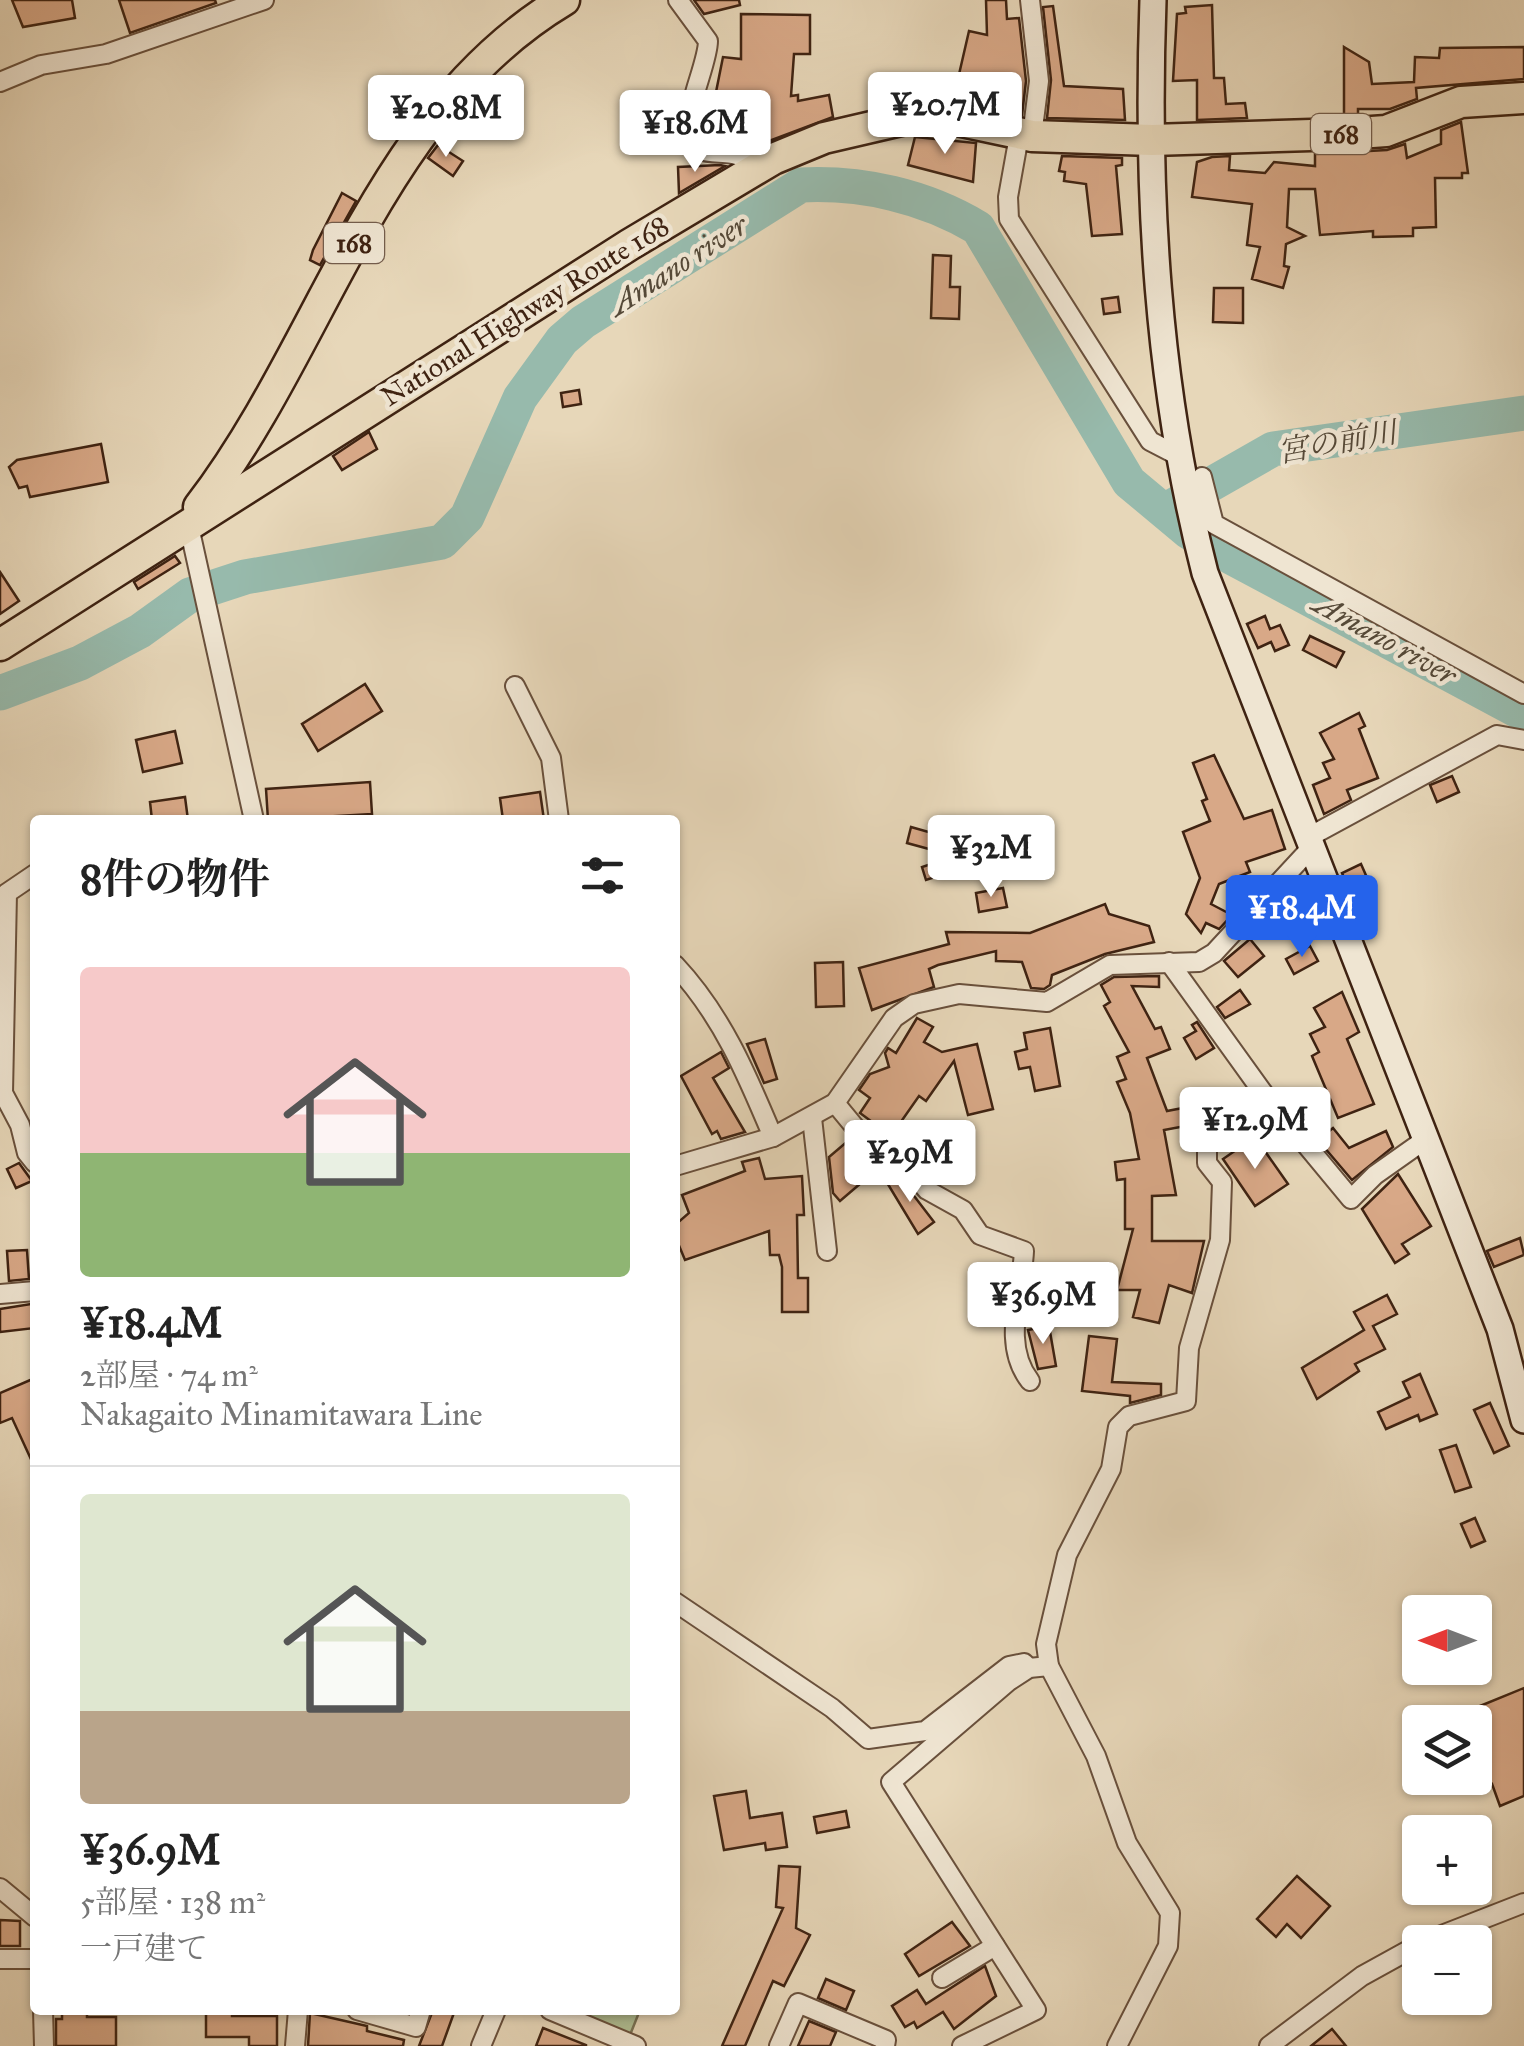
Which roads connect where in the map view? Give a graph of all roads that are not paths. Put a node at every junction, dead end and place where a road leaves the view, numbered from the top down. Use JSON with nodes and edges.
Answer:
{"nodes":[{"id":1,"x":264,"y":0,"type":"edge"},
{"id":2,"x":564,"y":0,"type":"edge"},
{"id":3,"x":678,"y":0,"type":"edge"},
{"id":4,"x":1030,"y":0,"type":"edge"},
{"id":5,"x":1153,"y":0,"type":"edge"},
{"id":6,"x":0,"y":82,"type":"edge"},
{"id":7,"x":1524,"y":98,"type":"edge"},
{"id":8,"x":1025,"y":136,"type":"junction"},
{"id":9,"x":1152,"y":140,"type":"junction"},
{"id":10,"x":760,"y":166,"type":"junction"},
{"id":11,"x":1177,"y":455,"type":"junction"},
{"id":12,"x":1193,"y":485,"type":"junction"},
{"id":13,"x":188,"y":522,"type":"junction"},
{"id":14,"x":0,"y":645,"type":"edge"},
{"id":15,"x":515,"y":686,"type":"dead end"},
{"id":16,"x":1524,"y":694,"type":"edge"},
{"id":17,"x":1524,"y":740,"type":"edge"},
{"id":18,"x":253,"y":815,"type":"edge"},
{"id":19,"x":558,"y":815,"type":"edge"},
{"id":20,"x":1308,"y":844,"type":"junction"},
{"id":21,"x":30,"y":877,"type":"edge"},
{"id":22,"x":1170,"y":962,"type":"junction"},
{"id":23,"x":680,"y":970,"type":"edge"},
{"id":24,"x":1264,"y":1094,"type":"junction"},
{"id":25,"x":835,"y":1102,"type":"junction"},
{"id":26,"x":812,"y":1118,"type":"junction"},
{"id":27,"x":772,"y":1138,"type":"junction"},
{"id":28,"x":1426,"y":1139,"type":"junction"},
{"id":29,"x":30,"y":1157,"type":"edge"},
{"id":30,"x":680,"y":1165,"type":"edge"},
{"id":31,"x":827,"y":1251,"type":"dead end"},
{"id":32,"x":30,"y":1291,"type":"edge"},
{"id":33,"x":0,"y":1294,"type":"edge"},
{"id":34,"x":1030,"y":1381,"type":"dead end"},
{"id":35,"x":1524,"y":1420,"type":"edge"},
{"id":36,"x":680,"y":1605,"type":"edge"},
{"id":37,"x":1049,"y":1666,"type":"junction"},
{"id":38,"x":1029,"y":1668,"type":"junction"},
{"id":39,"x":0,"y":1888,"type":"edge"},
{"id":40,"x":1524,"y":1902,"type":"edge"},
{"id":41,"x":30,"y":1912,"type":"edge"},
{"id":42,"x":1467,"y":1925,"type":"edge"},
{"id":43,"x":996,"y":1946,"type":"junction"},
{"id":44,"x":1402,"y":1954,"type":"edge"},
{"id":45,"x":30,"y":1959,"type":"edge"},
{"id":46,"x":0,"y":1960,"type":"edge"},
{"id":47,"x":942,"y":1978,"type":"dead end"},
{"id":48,"x":43,"y":2015,"type":"edge"},
{"id":49,"x":298,"y":2015,"type":"edge"},
{"id":50,"x":374,"y":2015,"type":"edge"},
{"id":51,"x":420,"y":2015,"type":"edge"},
{"id":52,"x":494,"y":2015,"type":"edge"},
{"id":53,"x":562,"y":2015,"type":"edge"},
{"id":54,"x":891,"y":2044,"type":"edge"},
{"id":55,"x":44,"y":2046,"type":"edge"},
{"id":56,"x":296,"y":2046,"type":"edge"},
{"id":57,"x":481,"y":2046,"type":"edge"},
{"id":58,"x":636,"y":2046,"type":"edge"},
{"id":59,"x":779,"y":2046,"type":"edge"},
{"id":60,"x":962,"y":2046,"type":"edge"},
{"id":61,"x":1117,"y":2046,"type":"edge"},
{"id":62,"x":1269,"y":2046,"type":"edge"}],
"edges":[{"from":1,"to":6,"type":"street"},
{"from":2,"to":13,"type":"highway","name":"National Highway Route 168","number":"168"},
{"from":3,"to":10,"type":"street"},
{"from":4,"to":8,"type":"street"},
{"from":5,"to":9,"type":"main road"},
{"from":7,"to":9,"type":"highway","name":"National Highway Route 168","number":"168"},
{"from":8,"to":9,"type":"highway","name":"National Highway Route 168","number":"168"},
{"from":8,"to":10,"type":"highway","name":"National Highway Route 168","number":"168"},
{"from":8,"to":11,"type":"street"},
{"from":9,"to":11,"type":"main road"},
{"from":10,"to":13,"type":"highway","name":"National Highway Route 168","number":"168"},
{"from":11,"to":12,"type":"main road"},
{"from":12,"to":16,"type":"street"},
{"from":12,"to":20,"type":"main road"},
{"from":13,"to":14,"type":"highway","name":"National Highway Route 168","number":"168"},
{"from":13,"to":18,"type":"street"},
{"from":15,"to":19,"type":"street"},
{"from":17,"to":20,"type":"street"},
{"from":20,"to":22,"type":"street"},
{"from":20,"to":28,"type":"main road"},
{"from":21,"to":29,"type":"street"},
{"from":22,"to":24,"type":"street"},
{"from":22,"to":25,"type":"street"},
{"from":23,"to":27,"type":"street"},
{"from":24,"to":28,"type":"street"},
{"from":24,"to":37,"type":"street"},
{"from":25,"to":26,"type":"street"},
{"from":25,"to":34,"type":"street"},
{"from":26,"to":27,"type":"street"},
{"from":26,"to":31,"type":"street"},
{"from":27,"to":30,"type":"street"},
{"from":28,"to":35,"type":"main road"},
{"from":32,"to":33,"type":"street"},
{"from":36,"to":38,"type":"street"},
{"from":37,"to":38,"type":"street"},
{"from":37,"to":61,"type":"street"},
{"from":38,"to":43,"type":"street"},
{"from":39,"to":41,"type":"street"},
{"from":40,"to":42,"type":"street"},
{"from":43,"to":47,"type":"street"},
{"from":43,"to":60,"type":"street"},
{"from":44,"to":62,"type":"street"},
{"from":45,"to":46,"type":"street"},
{"from":48,"to":55,"type":"street"},
{"from":49,"to":56,"type":"street"},
{"from":50,"to":51,"type":"street"},
{"from":52,"to":57,"type":"street"},
{"from":53,"to":58,"type":"street"},
{"from":54,"to":59,"type":"street"}]}
